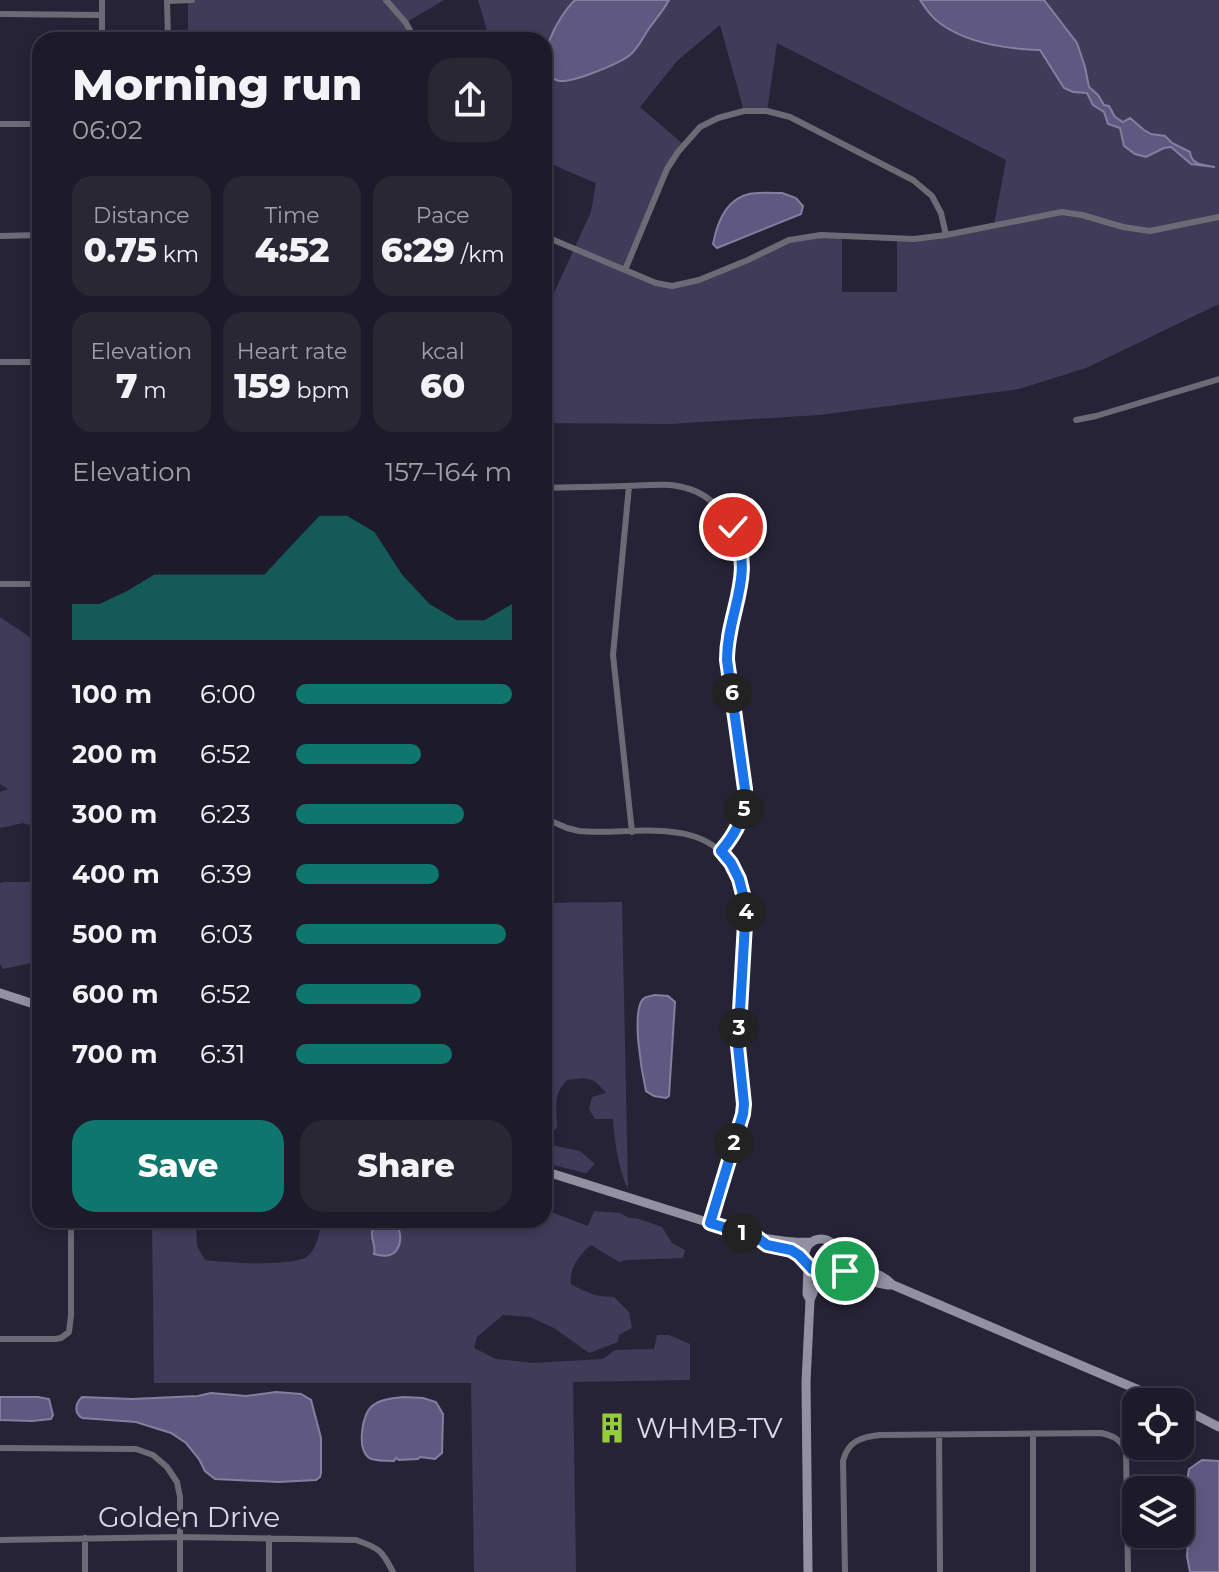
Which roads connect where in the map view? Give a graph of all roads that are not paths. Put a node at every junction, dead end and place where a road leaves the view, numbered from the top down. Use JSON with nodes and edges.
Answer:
{"nodes":[{"id":1,"x":102,"y":0,"type":"edge"},
{"id":2,"x":167,"y":0,"type":"edge"},
{"id":3,"x":192,"y":0,"type":"edge"},
{"id":4,"x":386,"y":0,"type":"edge"},
{"id":5,"x":0,"y":14,"type":"edge"},
{"id":6,"x":102,"y":15,"type":"junction"},
{"id":7,"x":102,"y":32,"type":"edge"},
{"id":8,"x":168,"y":32,"type":"edge"},
{"id":9,"x":411,"y":32,"type":"edge"},
{"id":10,"x":0,"y":124,"type":"edge"},
{"id":11,"x":32,"y":124,"type":"edge"},
{"id":12,"x":1219,"y":217,"type":"edge"},
{"id":13,"x":32,"y":235,"type":"edge"},
{"id":14,"x":946,"y":235,"type":"junction"},
{"id":15,"x":0,"y":236,"type":"edge"},
{"id":16,"x":552,"y":239,"type":"edge"},
{"id":17,"x":625,"y":270,"type":"junction"},
{"id":18,"x":0,"y":362,"type":"edge"},
{"id":19,"x":32,"y":362,"type":"edge"},
{"id":20,"x":1219,"y":379,"type":"edge"},
{"id":21,"x":1076,"y":420,"type":"dead end"},
{"id":22,"x":629,"y":486,"type":"junction"},
{"id":23,"x":552,"y":488,"type":"edge"},
{"id":24,"x":0,"y":584,"type":"edge"},
{"id":25,"x":32,"y":584,"type":"edge"},
{"id":26,"x":552,"y":821,"type":"edge"},
{"id":27,"x":632,"y":832,"type":"junction"},
{"id":28,"x":721,"y":851,"type":"junction"},
{"id":29,"x":0,"y":993,"type":"edge"},
{"id":30,"x":32,"y":1003,"type":"edge"},
{"id":31,"x":552,"y":1174,"type":"edge"},
{"id":32,"x":710,"y":1223,"type":"junction"},
{"id":33,"x":71,"y":1228,"type":"edge"},
{"id":34,"x":758,"y":1238,"type":"junction"},
{"id":35,"x":811,"y":1242,"type":"junction"},
{"id":36,"x":837,"y":1250,"type":"junction"},
{"id":37,"x":807,"y":1263,"type":"junction"},
{"id":38,"x":829,"y":1269,"type":"junction"},
{"id":39,"x":893,"y":1285,"type":"junction"},
{"id":40,"x":810,"y":1300,"type":"junction"},
{"id":41,"x":0,"y":1339,"type":"edge"},
{"id":42,"x":1134,"y":1388,"type":"edge"},
{"id":43,"x":1194,"y":1414,"type":"edge"},
{"id":44,"x":1219,"y":1427,"type":"edge"},
{"id":45,"x":939,"y":1435,"type":"junction"},
{"id":46,"x":1033,"y":1435,"type":"junction"},
{"id":47,"x":0,"y":1448,"type":"edge"},
{"id":48,"x":180,"y":1537,"type":"junction"},
{"id":49,"x":85,"y":1538,"type":"junction"},
{"id":50,"x":269,"y":1538,"type":"junction"},
{"id":51,"x":0,"y":1540,"type":"edge"},
{"id":52,"x":85,"y":1572,"type":"edge"},
{"id":53,"x":180,"y":1572,"type":"edge"},
{"id":54,"x":269,"y":1572,"type":"edge"},
{"id":55,"x":393,"y":1572,"type":"edge"},
{"id":56,"x":808,"y":1572,"type":"edge"},
{"id":57,"x":845,"y":1572,"type":"edge"},
{"id":58,"x":940,"y":1572,"type":"edge"},
{"id":59,"x":1033,"y":1572,"type":"edge"},
{"id":60,"x":1128,"y":1572,"type":"edge"}],
"edges":[{"from":1,"to":6,"type":"street"},
{"from":2,"to":3,"type":"street"},
{"from":2,"to":8,"type":"street"},
{"from":4,"to":9,"type":"street"},
{"from":5,"to":6,"type":"street"},
{"from":6,"to":7,"type":"street"},
{"from":10,"to":11,"type":"street"},
{"from":12,"to":14,"type":"street"},
{"from":13,"to":15,"type":"street"},
{"from":14,"to":17,"type":"street"},
{"from":14,"to":17,"type":"street"},
{"from":16,"to":17,"type":"street"},
{"from":18,"to":19,"type":"street"},
{"from":20,"to":21,"type":"street"},
{"from":22,"to":23,"type":"street"},
{"from":22,"to":27,"type":"street"},
{"from":22,"to":28,"type":"street"},
{"from":24,"to":25,"type":"street"},
{"from":26,"to":27,"type":"street"},
{"from":27,"to":28,"type":"street"},
{"from":28,"to":32,"type":"street"},
{"from":29,"to":30,"type":"main road"},
{"from":31,"to":32,"type":"main road"},
{"from":32,"to":34,"type":"main road"},
{"from":33,"to":41,"type":"street"},
{"from":34,"to":35,"type":"main road"},
{"from":34,"to":37,"type":"main road"},
{"from":35,"to":36,"type":"main road"},
{"from":35,"to":37,"type":"main road"},
{"from":36,"to":38,"type":"main road"},
{"from":36,"to":39,"type":"main road"},
{"from":37,"to":38,"type":"main road"},
{"from":37,"to":40,"type":"main road"},
{"from":38,"to":39,"type":"main road"},
{"from":38,"to":40,"type":"main road"},
{"from":39,"to":42,"type":"main road"},
{"from":40,"to":56,"type":"main road"},
{"from":43,"to":44,"type":"main road"},
{"from":45,"to":46,"type":"street"},
{"from":45,"to":57,"type":"street"},
{"from":45,"to":58,"type":"street"},
{"from":46,"to":59,"type":"street"},
{"from":46,"to":60,"type":"street"},
{"from":47,"to":48,"type":"street"},
{"from":48,"to":49,"type":"street","name":"Golden Drive"},
{"from":48,"to":50,"type":"street","name":"Golden Drive"},
{"from":48,"to":53,"type":"street"},
{"from":49,"to":51,"type":"street","name":"Golden Drive"},
{"from":49,"to":52,"type":"street"},
{"from":50,"to":54,"type":"street"},
{"from":50,"to":55,"type":"street","name":"Golden Drive"}]}
